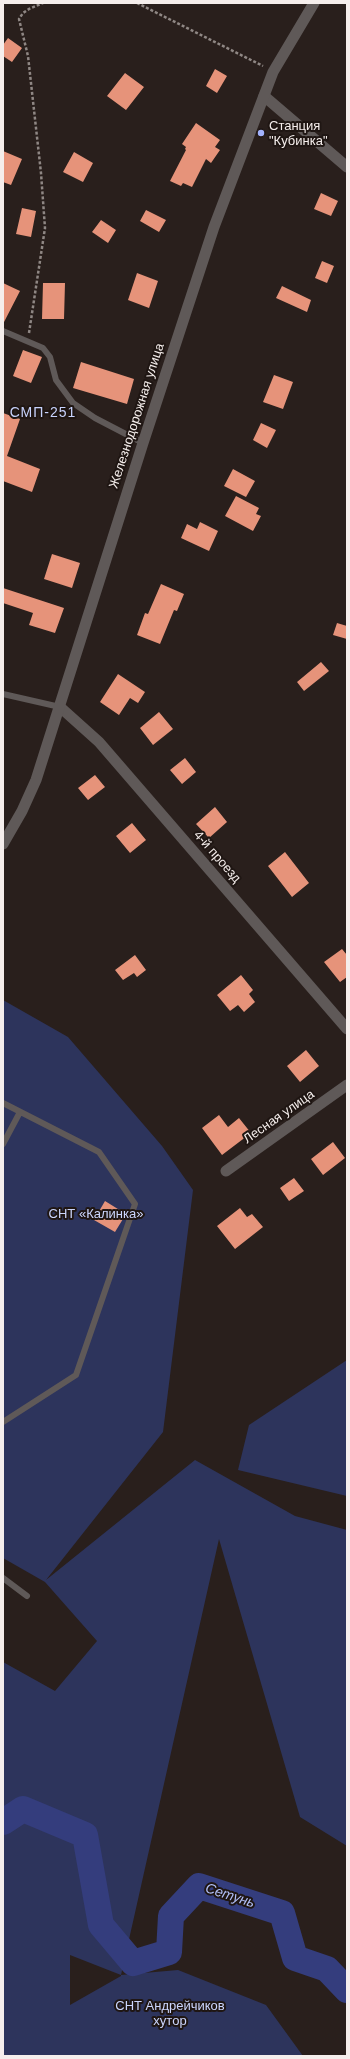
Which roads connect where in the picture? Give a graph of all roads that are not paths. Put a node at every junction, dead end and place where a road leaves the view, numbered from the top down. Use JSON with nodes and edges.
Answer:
{"nodes":[{"id":1,"x":314,"y":3,"type":"edge"},
{"id":2,"x":264,"y":96,"type":"junction"},
{"id":3,"x":347,"y":166,"type":"edge"},
{"id":4,"x":3,"y":331,"type":"edge"},
{"id":5,"x":143,"y":443,"type":"junction"},
{"id":6,"x":3,"y":694,"type":"edge"},
{"id":7,"x":60,"y":707,"type":"junction"},
{"id":8,"x":3,"y":844,"type":"edge"},
{"id":9,"x":347,"y":1029,"type":"edge"},
{"id":10,"x":347,"y":1085,"type":"edge"},
{"id":11,"x":3,"y":1103,"type":"edge"},
{"id":12,"x":20,"y":1112,"type":"junction"},
{"id":13,"x":3,"y":1144,"type":"edge"},
{"id":14,"x":226,"y":1171,"type":"dead end"},
{"id":15,"x":3,"y":1422,"type":"edge"},
{"id":16,"x":3,"y":1578,"type":"edge"},
{"id":17,"x":27,"y":1596,"type":"dead end"}],
"edges":[{"from":1,"to":2,"type":"street","name":"Железнодорожная улица"},
{"from":2,"to":3,"type":"street"},
{"from":2,"to":5,"type":"street","name":"Железнодорожная улица"},
{"from":4,"to":5,"type":"lane"},
{"from":5,"to":7,"type":"street","name":"Железнодорожная улица"},
{"from":6,"to":7,"type":"lane"},
{"from":7,"to":8,"type":"street","name":"Железнодорожная улица"},
{"from":7,"to":9,"type":"street","name":"4-й проезд"},
{"from":10,"to":14,"type":"street","name":"Лесная улица"},
{"from":11,"to":12,"type":"lane"},
{"from":12,"to":13,"type":"lane"},
{"from":12,"to":15,"type":"lane"},
{"from":16,"to":17,"type":"lane"}]}
